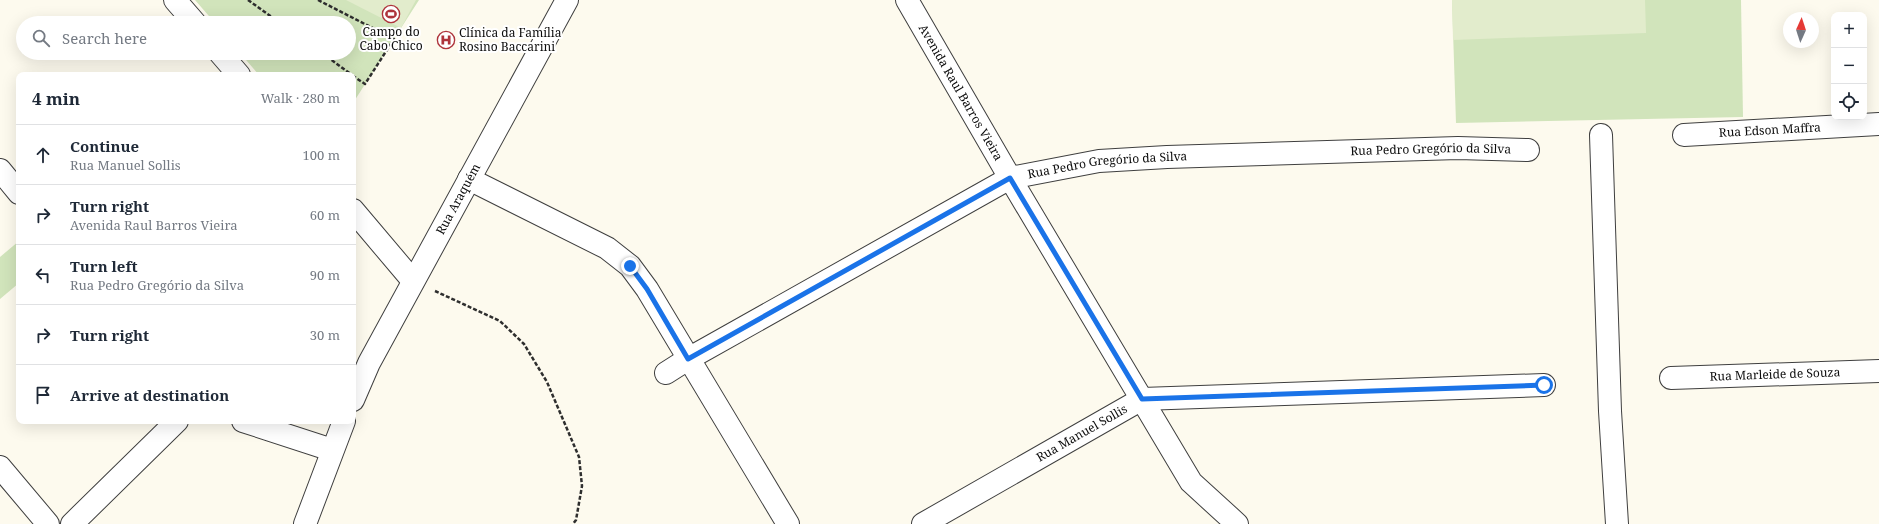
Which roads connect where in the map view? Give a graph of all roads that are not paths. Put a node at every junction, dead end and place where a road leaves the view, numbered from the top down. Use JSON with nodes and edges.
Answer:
{"nodes":[{"id":1,"x":175,"y":0,"type":"edge"},
{"id":2,"x":567,"y":0,"type":"edge"},
{"id":3,"x":907,"y":0,"type":"edge"},
{"id":4,"x":189,"y":16,"type":"edge"},
{"id":5,"x":226,"y":60,"type":"edge"},
{"id":6,"x":236,"y":72,"type":"edge"},
{"id":7,"x":1879,"y":124,"type":"edge"},
{"id":8,"x":1684,"y":134,"type":"dead end"},
{"id":9,"x":1601,"y":135,"type":"dead end"},
{"id":10,"x":1528,"y":150,"type":"dead end"},
{"id":11,"x":0,"y":170,"type":"edge"},
{"id":12,"x":1010,"y":178,"type":"junction"},
{"id":13,"x":469,"y":179,"type":"junction"},
{"id":14,"x":16,"y":189,"type":"edge"},
{"id":15,"x":356,"y":214,"type":"edge"},
{"id":16,"x":413,"y":281,"type":"junction"},
{"id":17,"x":688,"y":359,"type":"junction"},
{"id":18,"x":1879,"y":371,"type":"edge"},
{"id":19,"x":666,"y":374,"type":"dead end"},
{"id":20,"x":1671,"y":378,"type":"dead end"},
{"id":21,"x":1544,"y":385,"type":"dead end"},
{"id":22,"x":356,"y":393,"type":"edge"},
{"id":23,"x":1142,"y":399,"type":"junction"},
{"id":24,"x":174,"y":424,"type":"edge"},
{"id":25,"x":252,"y":424,"type":"edge"},
{"id":26,"x":343,"y":424,"type":"edge"},
{"id":27,"x":332,"y":450,"type":"junction"},
{"id":28,"x":0,"y":467,"type":"edge"},
{"id":29,"x":48,"y":524,"type":"edge"},
{"id":30,"x":72,"y":524,"type":"edge"},
{"id":31,"x":305,"y":524,"type":"edge"},
{"id":32,"x":788,"y":524,"type":"edge"},
{"id":33,"x":923,"y":524,"type":"edge"},
{"id":34,"x":1237,"y":524,"type":"edge"},
{"id":35,"x":1617,"y":524,"type":"edge"}],
"edges":[{"from":1,"to":4,"type":"street"},
{"from":2,"to":13,"type":"street","name":"Rua Araquém"},
{"from":3,"to":12,"type":"street","name":"Avenida Raul Barros Vieira"},
{"from":5,"to":6,"type":"street"},
{"from":7,"to":8,"type":"street","name":"Rua Edson Maffra"},
{"from":9,"to":35,"type":"street"},
{"from":10,"to":12,"type":"street","name":"Rua Pedro Gregório da Silva"},
{"from":11,"to":14,"type":"street"},
{"from":12,"to":17,"type":"street","name":"Rua Pedro Gregório da Silva"},
{"from":12,"to":23,"type":"street","name":"Avenida Raul Barros Vieira"},
{"from":13,"to":16,"type":"street","name":"Rua Araquém"},
{"from":13,"to":17,"type":"street"},
{"from":15,"to":16,"type":"street"},
{"from":16,"to":22,"type":"street","name":"Rua Araquém"},
{"from":17,"to":19,"type":"street","name":"Rua Pedro Gregório da Silva"},
{"from":17,"to":32,"type":"street"},
{"from":18,"to":20,"type":"street","name":"Rua Marleide de Souza"},
{"from":21,"to":23,"type":"street","name":"Rua Manuel Sollis"},
{"from":23,"to":33,"type":"street","name":"Rua Manuel Sollis"},
{"from":23,"to":34,"type":"street","name":"Avenida Raul Barros Vieira"},
{"from":24,"to":30,"type":"street"},
{"from":25,"to":27,"type":"street"},
{"from":26,"to":27,"type":"street"},
{"from":27,"to":31,"type":"street"},
{"from":28,"to":29,"type":"street"}]}
